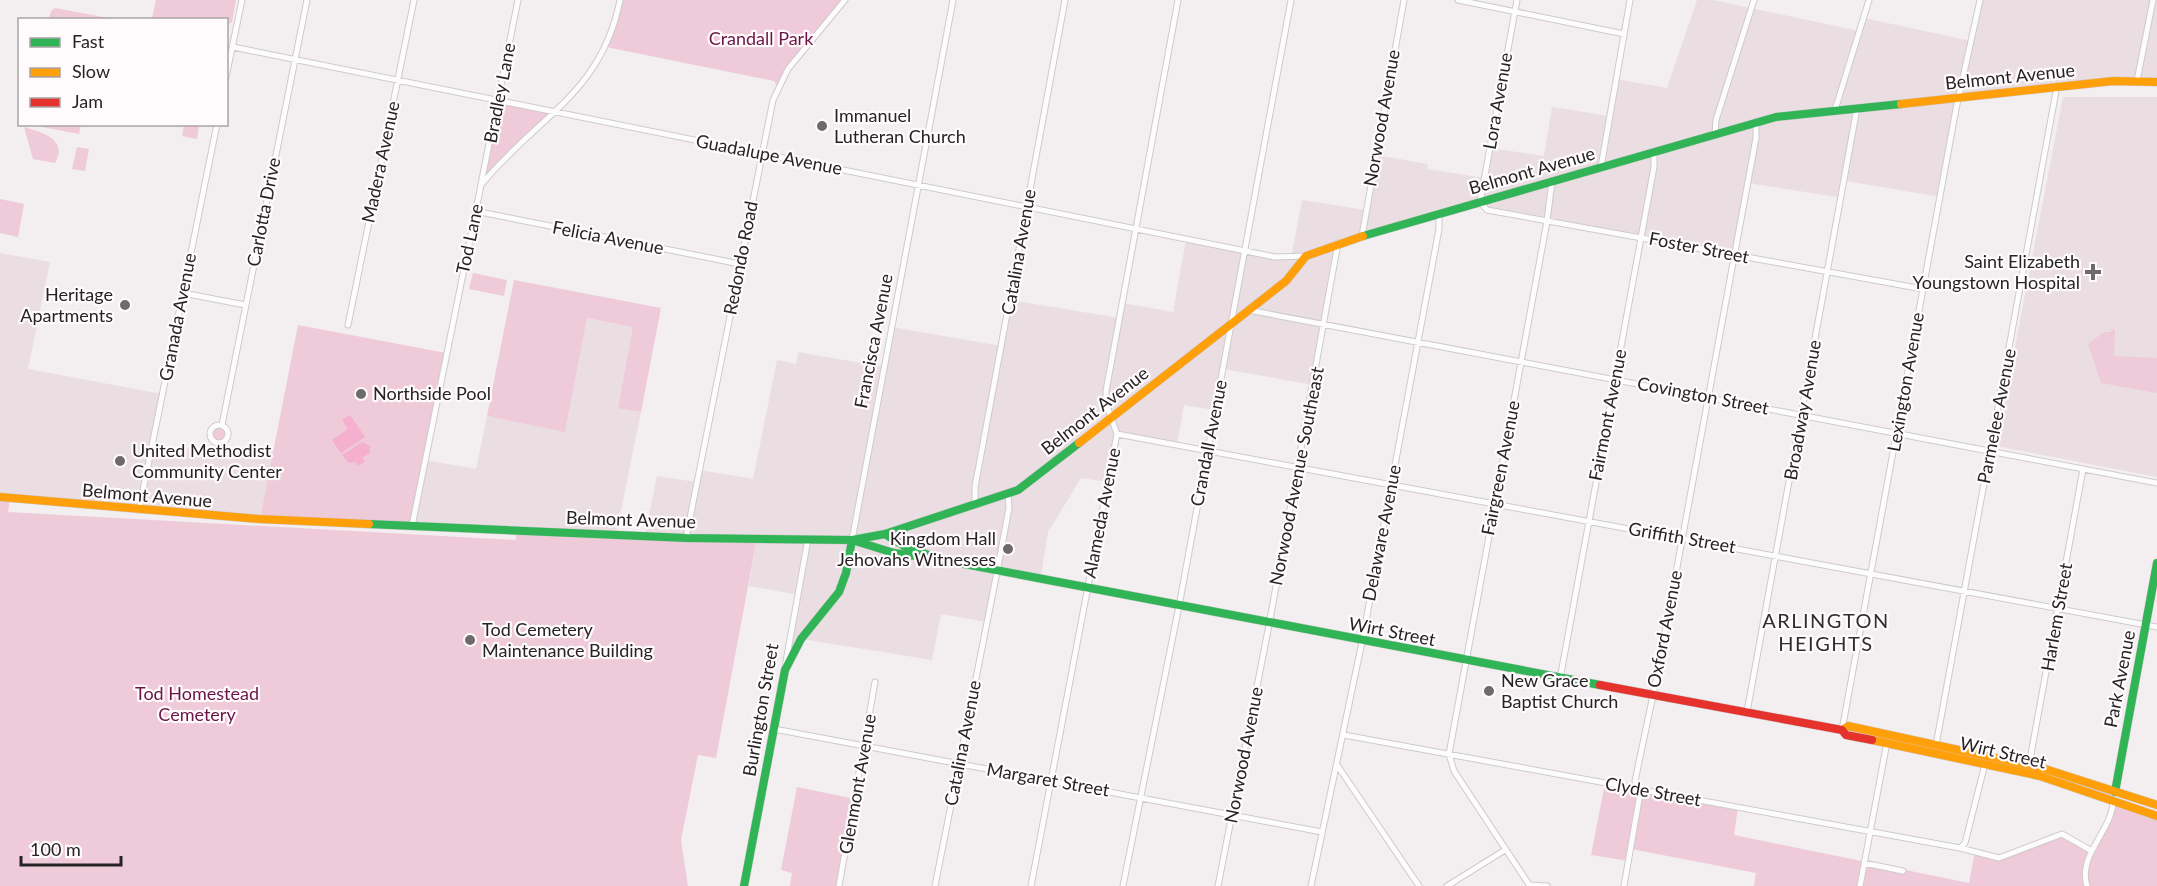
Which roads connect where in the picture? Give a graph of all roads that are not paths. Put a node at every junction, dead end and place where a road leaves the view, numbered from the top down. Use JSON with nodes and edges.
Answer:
{"nodes":[{"id":1,"x":242,"y":0,"type":"edge"},
{"id":2,"x":307,"y":0,"type":"edge"},
{"id":3,"x":414,"y":0,"type":"edge"},
{"id":4,"x":518,"y":0,"type":"edge"},
{"id":5,"x":620,"y":0,"type":"edge"},
{"id":6,"x":845,"y":0,"type":"edge"},
{"id":7,"x":953,"y":0,"type":"edge"},
{"id":8,"x":1065,"y":0,"type":"edge"},
{"id":9,"x":1179,"y":0,"type":"edge"},
{"id":10,"x":1291,"y":0,"type":"edge"},
{"id":11,"x":1404,"y":0,"type":"edge"},
{"id":12,"x":1458,"y":0,"type":"edge"},
{"id":13,"x":1517,"y":0,"type":"edge"},
{"id":14,"x":1630,"y":0,"type":"edge"},
{"id":15,"x":1754,"y":0,"type":"edge"},
{"id":16,"x":1869,"y":0,"type":"edge"},
{"id":17,"x":1980,"y":0,"type":"edge"},
{"id":18,"x":2154,"y":0,"type":"edge"},
{"id":19,"x":1515,"y":11,"type":"junction"},
{"id":20,"x":1624,"y":34,"type":"junction"},
{"id":21,"x":233,"y":47,"type":"junction"},
{"id":22,"x":295,"y":60,"type":"junction"},
{"id":23,"x":228,"y":68,"type":"edge"},
{"id":24,"x":398,"y":81,"type":"junction"},
{"id":25,"x":2137,"y":81,"type":"junction"},
{"id":26,"x":2157,"y":82,"type":"edge"},
{"id":27,"x":2057,"y":86,"type":"junction"},
{"id":28,"x":1959,"y":98,"type":"junction"},
{"id":29,"x":498,"y":100,"type":"junction"},
{"id":30,"x":1857,"y":108,"type":"junction"},
{"id":31,"x":1835,"y":110,"type":"junction"},
{"id":32,"x":555,"y":112,"type":"junction"},
{"id":33,"x":1756,"y":122,"type":"junction"},
{"id":34,"x":217,"y":126,"type":"edge"},
{"id":35,"x":1715,"y":134,"type":"junction"},
{"id":36,"x":1654,"y":152,"type":"junction"},
{"id":37,"x":761,"y":154,"type":"junction"},
{"id":38,"x":1601,"y":167,"type":"junction"},
{"id":39,"x":1551,"y":181,"type":"junction"},
{"id":40,"x":481,"y":185,"type":"junction"},
{"id":41,"x":918,"y":185,"type":"junction"},
{"id":42,"x":1480,"y":202,"type":"junction"},
{"id":43,"x":1027,"y":207,"type":"junction"},
{"id":44,"x":475,"y":211,"type":"junction"},
{"id":45,"x":1439,"y":214,"type":"junction"},
{"id":46,"x":1547,"y":221,"type":"junction"},
{"id":47,"x":1136,"y":229,"type":"junction"},
{"id":48,"x":1362,"y":236,"type":"junction"},
{"id":49,"x":1641,"y":237,"type":"junction"},
{"id":50,"x":1338,"y":243,"type":"junction"},
{"id":51,"x":1245,"y":251,"type":"junction"},
{"id":52,"x":1735,"y":255,"type":"junction"},
{"id":53,"x":1306,"y":256,"type":"junction"},
{"id":54,"x":740,"y":264,"type":"junction"},
{"id":55,"x":1829,"y":272,"type":"junction"},
{"id":56,"x":1923,"y":289,"type":"junction"},
{"id":57,"x":183,"y":292,"type":"junction"},
{"id":58,"x":245,"y":305,"type":"junction"},
{"id":59,"x":1248,"y":310,"type":"junction"},
{"id":60,"x":1230,"y":324,"type":"junction"},
{"id":61,"x":348,"y":325,"type":"dead end"},
{"id":62,"x":1325,"y":326,"type":"junction"},
{"id":63,"x":1417,"y":343,"type":"junction"},
{"id":64,"x":1521,"y":362,"type":"junction"},
{"id":65,"x":1614,"y":380,"type":"junction"},
{"id":66,"x":1708,"y":397,"type":"junction"},
{"id":67,"x":1802,"y":415,"type":"junction"},
{"id":68,"x":1110,"y":417,"type":"junction"},
{"id":69,"x":222,"y":425,"type":"dead end"},
{"id":70,"x":1896,"y":432,"type":"junction"},
{"id":71,"x":1117,"y":434,"type":"junction"},
{"id":72,"x":1207,"y":450,"type":"junction"},
{"id":73,"x":1990,"y":450,"type":"junction"},
{"id":74,"x":1299,"y":467,"type":"junction"},
{"id":75,"x":2083,"y":469,"type":"junction"},
{"id":76,"x":2157,"y":483,"type":"edge"},
{"id":77,"x":1391,"y":484,"type":"junction"},
{"id":78,"x":1008,"y":494,"type":"junction"},
{"id":79,"x":0,"y":497,"type":"edge"},
{"id":80,"x":975,"y":504,"type":"junction"},
{"id":81,"x":1494,"y":504,"type":"junction"},
{"id":82,"x":139,"y":510,"type":"junction"},
{"id":83,"x":1588,"y":521,"type":"junction"},
{"id":84,"x":412,"y":526,"type":"junction"},
{"id":85,"x":885,"y":534,"type":"junction"},
{"id":86,"x":686,"y":538,"type":"junction"},
{"id":87,"x":1682,"y":538,"type":"junction"},
{"id":88,"x":808,"y":539,"type":"junction"},
{"id":89,"x":852,"y":540,"type":"junction"},
{"id":90,"x":1775,"y":555,"type":"junction"},
{"id":91,"x":938,"y":559,"type":"junction"},
{"id":92,"x":2157,"y":563,"type":"edge"},
{"id":93,"x":997,"y":572,"type":"junction"},
{"id":94,"x":1870,"y":573,"type":"junction"},
{"id":95,"x":1088,"y":590,"type":"junction"},
{"id":96,"x":1964,"y":590,"type":"junction"},
{"id":97,"x":1179,"y":606,"type":"junction"},
{"id":98,"x":2058,"y":608,"type":"junction"},
{"id":99,"x":1269,"y":625,"type":"junction"},
{"id":100,"x":2146,"y":625,"type":"junction"},
{"id":101,"x":2157,"y":627,"type":"edge"},
{"id":102,"x":1362,"y":642,"type":"junction"},
{"id":103,"x":1466,"y":661,"type":"junction"},
{"id":104,"x":785,"y":670,"type":"junction"},
{"id":105,"x":1560,"y":679,"type":"junction"},
{"id":106,"x":875,"y":682,"type":"dead end"},
{"id":107,"x":1652,"y":694,"type":"junction"},
{"id":108,"x":1747,"y":712,"type":"junction"},
{"id":109,"x":774,"y":729,"type":"junction"},
{"id":110,"x":1842,"y":730,"type":"junction"},
{"id":111,"x":1344,"y":735,"type":"junction"},
{"id":112,"x":1887,"y":739,"type":"junction"},
{"id":113,"x":1936,"y":745,"type":"junction"},
{"id":114,"x":865,"y":746,"type":"junction"},
{"id":115,"x":1449,"y":754,"type":"junction"},
{"id":116,"x":959,"y":763,"type":"junction"},
{"id":117,"x":1985,"y":764,"type":"junction"},
{"id":118,"x":1337,"y":765,"type":"junction"},
{"id":119,"x":2029,"y":765,"type":"junction"},
{"id":120,"x":1050,"y":780,"type":"junction"},
{"id":121,"x":1637,"y":789,"type":"junction"},
{"id":122,"x":2115,"y":790,"type":"junction"},
{"id":123,"x":1141,"y":797,"type":"junction"},
{"id":124,"x":2113,"y":800,"type":"junction"},
{"id":125,"x":2157,"y":805,"type":"edge"},
{"id":126,"x":1232,"y":814,"type":"junction"},
{"id":127,"x":2157,"y":816,"type":"edge"},
{"id":128,"x":1870,"y":831,"type":"junction"},
{"id":129,"x":1322,"y":832,"type":"junction"},
{"id":130,"x":1961,"y":847,"type":"junction"},
{"id":131,"x":1505,"y":850,"type":"junction"},
{"id":132,"x":2092,"y":851,"type":"junction"},
{"id":133,"x":1864,"y":863,"type":"junction"},
{"id":134,"x":1903,"y":871,"type":"dead end"},
{"id":135,"x":744,"y":886,"type":"edge"},
{"id":136,"x":839,"y":886,"type":"edge"},
{"id":137,"x":935,"y":886,"type":"edge"},
{"id":138,"x":1030,"y":886,"type":"edge"},
{"id":139,"x":1123,"y":886,"type":"edge"},
{"id":140,"x":1218,"y":886,"type":"edge"},
{"id":141,"x":1311,"y":886,"type":"edge"},
{"id":142,"x":1419,"y":886,"type":"edge"},
{"id":143,"x":1448,"y":886,"type":"edge"},
{"id":144,"x":1529,"y":886,"type":"edge"},
{"id":145,"x":1547,"y":886,"type":"edge"},
{"id":146,"x":1624,"y":886,"type":"edge"},
{"id":147,"x":1860,"y":886,"type":"edge"},
{"id":148,"x":2087,"y":886,"type":"edge"}],
"edges":[{"from":1,"to":21,"type":"street"},
{"from":2,"to":22,"type":"street","name":"Carlotta Drive"},
{"from":3,"to":24,"type":"street","name":"Madera Avenue"},
{"from":4,"to":29,"type":"street","name":"Bradley Lane"},
{"from":5,"to":32,"type":"street","name":"Tod Lane"},
{"from":6,"to":37,"type":"street","name":"Redondo Road"},
{"from":7,"to":41,"type":"street","name":"Francisca Avenue"},
{"from":8,"to":43,"type":"street","name":"Catalina Avenue"},
{"from":9,"to":47,"type":"street","name":"Alameda Avenue"},
{"from":10,"to":51,"type":"street","name":"Crandall Avenue"},
{"from":11,"to":48,"type":"street","name":"Norwood Avenue"},
{"from":12,"to":19,"type":"street"},
{"from":13,"to":19,"type":"street","name":"Lora Avenue"},
{"from":14,"to":20,"type":"street"},
{"from":15,"to":35,"type":"street"},
{"from":16,"to":31,"type":"street"},
{"from":17,"to":28,"type":"street","name":"Lexington Avenue"},
{"from":18,"to":25,"type":"street"},
{"from":19,"to":20,"type":"street"},
{"from":19,"to":42,"type":"street","name":"Lora Avenue"},
{"from":20,"to":38,"type":"street"},
{"from":21,"to":22,"type":"street","name":"Guadalupe Avenue"},
{"from":21,"to":23,"type":"street"},
{"from":22,"to":24,"type":"street","name":"Guadalupe Avenue"},
{"from":22,"to":58,"type":"street","name":"Carlotta Drive"},
{"from":24,"to":29,"type":"street","name":"Guadalupe Avenue"},
{"from":24,"to":61,"type":"street","name":"Madera Avenue"},
{"from":25,"to":26,"type":"main road","name":"Belmont Avenue"},
{"from":25,"to":27,"type":"main road","name":"Belmont Avenue"},
{"from":27,"to":28,"type":"main road","name":"Belmont Avenue"},
{"from":27,"to":73,"type":"street","name":"Parmelee Avenue"},
{"from":28,"to":30,"type":"main road","name":"Belmont Avenue"},
{"from":28,"to":56,"type":"street","name":"Lexington Avenue"},
{"from":29,"to":32,"type":"street","name":"Guadalupe Avenue"},
{"from":29,"to":40,"type":"street","name":"Bradley Lane"},
{"from":30,"to":31,"type":"main road","name":"Belmont Avenue"},
{"from":30,"to":55,"type":"street","name":"Broadway Avenue"},
{"from":31,"to":33,"type":"main road","name":"Belmont Avenue"},
{"from":32,"to":37,"type":"street","name":"Guadalupe Avenue"},
{"from":32,"to":40,"type":"street","name":"Tod Lane"},
{"from":33,"to":35,"type":"main road","name":"Belmont Avenue"},
{"from":33,"to":52,"type":"street","name":"Oxford Avenue"},
{"from":34,"to":57,"type":"street","name":"Granada Avenue"},
{"from":35,"to":36,"type":"main road","name":"Belmont Avenue"},
{"from":36,"to":38,"type":"main road","name":"Belmont Avenue"},
{"from":36,"to":49,"type":"street","name":"Fairmont Avenue"},
{"from":37,"to":41,"type":"street","name":"Guadalupe Avenue"},
{"from":37,"to":54,"type":"street","name":"Redondo Road"},
{"from":38,"to":39,"type":"main road","name":"Belmont Avenue"},
{"from":39,"to":42,"type":"main road","name":"Belmont Avenue"},
{"from":39,"to":46,"type":"street","name":"Fairgreen Avenue"},
{"from":40,"to":44,"type":"street","name":"Tod Lane"},
{"from":41,"to":43,"type":"street","name":"Guadalupe Avenue"},
{"from":41,"to":89,"type":"street","name":"Francisca Avenue"},
{"from":42,"to":45,"type":"main road","name":"Belmont Avenue"},
{"from":42,"to":46,"type":"street","name":"Foster Street"},
{"from":43,"to":47,"type":"street","name":"Guadalupe Avenue"},
{"from":43,"to":80,"type":"street","name":"Catalina Avenue"},
{"from":44,"to":54,"type":"street","name":"Felicia Avenue"},
{"from":44,"to":84,"type":"street","name":"Tod Lane"},
{"from":45,"to":48,"type":"main road","name":"Belmont Avenue"},
{"from":45,"to":63,"type":"street","name":"Delaware Avenue"},
{"from":46,"to":49,"type":"street","name":"Foster Street"},
{"from":46,"to":64,"type":"street","name":"Fairgreen Avenue"},
{"from":47,"to":51,"type":"street","name":"Guadalupe Avenue"},
{"from":47,"to":68,"type":"street","name":"Alameda Avenue"},
{"from":48,"to":50,"type":"main road","name":"Belmont Avenue"},
{"from":49,"to":52,"type":"street","name":"Foster Street"},
{"from":49,"to":65,"type":"street","name":"Fairmont Avenue"},
{"from":50,"to":53,"type":"main road","name":"Belmont Avenue"},
{"from":50,"to":62,"type":"street"},
{"from":51,"to":53,"type":"street","name":"Guadalupe Avenue"},
{"from":51,"to":60,"type":"street","name":"Crandall Avenue"},
{"from":52,"to":55,"type":"street","name":"Foster Street"},
{"from":52,"to":66,"type":"street","name":"Oxford Avenue"},
{"from":53,"to":59,"type":"main road","name":"Belmont Avenue"},
{"from":54,"to":86,"type":"street","name":"Redondo Road"},
{"from":55,"to":56,"type":"street","name":"Foster Street"},
{"from":55,"to":67,"type":"street","name":"Broadway Avenue"},
{"from":56,"to":70,"type":"street","name":"Lexington Avenue"},
{"from":57,"to":58,"type":"street"},
{"from":57,"to":82,"type":"street","name":"Granada Avenue"},
{"from":58,"to":69,"type":"street","name":"Carlotta Drive"},
{"from":59,"to":60,"type":"main road","name":"Belmont Avenue"},
{"from":59,"to":62,"type":"street","name":"Covington Street"},
{"from":60,"to":68,"type":"main road","name":"Belmont Avenue"},
{"from":60,"to":72,"type":"street","name":"Crandall Avenue"},
{"from":62,"to":63,"type":"street","name":"Covington Street"},
{"from":62,"to":74,"type":"street","name":"Norwood Avenue Southeast"},
{"from":63,"to":64,"type":"street","name":"Covington Street"},
{"from":63,"to":77,"type":"street","name":"Delaware Avenue"},
{"from":64,"to":65,"type":"street","name":"Covington Street"},
{"from":64,"to":81,"type":"street","name":"Fairgreen Avenue"},
{"from":65,"to":66,"type":"street","name":"Covington Street"},
{"from":65,"to":83,"type":"street","name":"Fairmont Avenue"},
{"from":66,"to":67,"type":"street","name":"Covington Street"},
{"from":66,"to":87,"type":"street","name":"Oxford Avenue"},
{"from":67,"to":70,"type":"street","name":"Covington Street"},
{"from":67,"to":90,"type":"street","name":"Broadway Avenue"},
{"from":68,"to":71,"type":"street","name":"Alameda Avenue"},
{"from":68,"to":78,"type":"main road","name":"Belmont Avenue"},
{"from":70,"to":73,"type":"street","name":"Covington Street"},
{"from":70,"to":94,"type":"street","name":"Lexington Avenue"},
{"from":71,"to":72,"type":"street","name":"Griffith Street"},
{"from":71,"to":95,"type":"street","name":"Alameda Avenue"},
{"from":72,"to":74,"type":"street","name":"Griffith Street"},
{"from":72,"to":97,"type":"street","name":"Crandall Avenue"},
{"from":73,"to":75,"type":"street","name":"Covington Street"},
{"from":73,"to":96,"type":"street","name":"Parmelee Avenue"},
{"from":74,"to":77,"type":"street","name":"Griffith Street"},
{"from":74,"to":99,"type":"street","name":"Norwood Avenue Southeast"},
{"from":75,"to":76,"type":"street","name":"Covington Street"},
{"from":75,"to":98,"type":"street","name":"Harlem Street"},
{"from":77,"to":81,"type":"street","name":"Griffith Street"},
{"from":77,"to":102,"type":"street","name":"Delaware Avenue"},
{"from":78,"to":80,"type":"main road","name":"Belmont Avenue"},
{"from":78,"to":93,"type":"street","name":"Catalina Avenue"},
{"from":79,"to":82,"type":"main road","name":"Belmont Avenue"},
{"from":80,"to":85,"type":"main road","name":"Belmont Avenue"},
{"from":81,"to":83,"type":"street","name":"Griffith Street"},
{"from":81,"to":103,"type":"street","name":"Fairgreen Avenue"},
{"from":82,"to":84,"type":"main road","name":"Belmont Avenue"},
{"from":83,"to":87,"type":"street","name":"Griffith Street"},
{"from":83,"to":105,"type":"street","name":"Fairmont Avenue"},
{"from":84,"to":86,"type":"main road","name":"Belmont Avenue"},
{"from":85,"to":89,"type":"main road","name":"Belmont Avenue"},
{"from":85,"to":91,"type":"main road","name":"Wirt Street"},
{"from":86,"to":88,"type":"main road","name":"Belmont Avenue"},
{"from":87,"to":90,"type":"street","name":"Griffith Street"},
{"from":87,"to":107,"type":"street","name":"Oxford Avenue"},
{"from":88,"to":89,"type":"main road","name":"Belmont Avenue"},
{"from":88,"to":104,"type":"street","name":"Burlington Street"},
{"from":89,"to":91,"type":"main road","name":"Wirt Street"},
{"from":89,"to":104,"type":"main road","name":"Francisca Avenue"},
{"from":90,"to":94,"type":"street","name":"Griffith Street"},
{"from":90,"to":108,"type":"street","name":"Broadway Avenue"},
{"from":91,"to":93,"type":"main road","name":"Wirt Street"},
{"from":92,"to":100,"type":"main road","name":"Park Avenue"},
{"from":93,"to":95,"type":"main road","name":"Wirt Street"},
{"from":93,"to":116,"type":"street","name":"Catalina Avenue"},
{"from":94,"to":96,"type":"street","name":"Griffith Street"},
{"from":94,"to":110,"type":"street","name":"Lexington Avenue"},
{"from":95,"to":97,"type":"main road","name":"Wirt Street"},
{"from":95,"to":120,"type":"street","name":"Alameda Avenue"},
{"from":96,"to":98,"type":"street","name":"Griffith Street"},
{"from":96,"to":113,"type":"street","name":"Parmelee Avenue"},
{"from":97,"to":99,"type":"main road","name":"Wirt Street"},
{"from":97,"to":123,"type":"street","name":"Crandall Avenue"},
{"from":98,"to":100,"type":"street","name":"Griffith Street"},
{"from":98,"to":119,"type":"street","name":"Harlem Street"},
{"from":99,"to":102,"type":"main road","name":"Wirt Street"},
{"from":99,"to":126,"type":"street","name":"Norwood Avenue"},
{"from":100,"to":101,"type":"street","name":"Griffith Street"},
{"from":100,"to":122,"type":"main road","name":"Park Avenue"},
{"from":102,"to":103,"type":"main road","name":"Wirt Street"},
{"from":102,"to":111,"type":"street","name":"Delaware Avenue"},
{"from":103,"to":105,"type":"main road","name":"Wirt Street"},
{"from":103,"to":115,"type":"street","name":"Fairgreen Avenue"},
{"from":104,"to":109,"type":"main road","name":"Burlington Street"},
{"from":105,"to":107,"type":"main road","name":"Wirt Street"},
{"from":106,"to":114,"type":"street","name":"Glenmont Avenue"},
{"from":107,"to":108,"type":"main road","name":"Wirt Street"},
{"from":107,"to":121,"type":"street","name":"Oxford Avenue"},
{"from":108,"to":110,"type":"main road","name":"Wirt Street"},
{"from":109,"to":114,"type":"street","name":"Margaret Street"},
{"from":109,"to":135,"type":"main road","name":"Burlington Street"},
{"from":110,"to":112,"type":"main road","name":"Wirt Street"},
{"from":111,"to":115,"type":"street","name":"Clyde Street"},
{"from":111,"to":118,"type":"street","name":"Delaware Avenue"},
{"from":112,"to":113,"type":"main road","name":"Wirt Street"},
{"from":112,"to":117,"type":"main road","name":"Wirt Street"},
{"from":112,"to":128,"type":"street"},
{"from":113,"to":119,"type":"main road","name":"Wirt Street"},
{"from":114,"to":116,"type":"street","name":"Margaret Street"},
{"from":114,"to":136,"type":"street","name":"Glenmont Avenue"},
{"from":115,"to":121,"type":"street","name":"Clyde Street"},
{"from":115,"to":131,"type":"street"},
{"from":116,"to":120,"type":"street","name":"Margaret Street"},
{"from":116,"to":137,"type":"street","name":"Catalina Avenue"},
{"from":117,"to":124,"type":"main road","name":"Wirt Street"},
{"from":117,"to":130,"type":"street"},
{"from":118,"to":129,"type":"street","name":"Delaware Avenue"},
{"from":118,"to":142,"type":"street"},
{"from":119,"to":122,"type":"main road","name":"Wirt Street"},
{"from":120,"to":123,"type":"street","name":"Margaret Street"},
{"from":120,"to":138,"type":"street","name":"Alameda Avenue"},
{"from":121,"to":128,"type":"street","name":"Clyde Street"},
{"from":121,"to":146,"type":"street","name":"Oxford Avenue"},
{"from":122,"to":124,"type":"main road","name":"Park Avenue"},
{"from":122,"to":125,"type":"main road","name":"Wirt Street"},
{"from":123,"to":126,"type":"street","name":"Margaret Street"},
{"from":123,"to":139,"type":"street","name":"Crandall Avenue"},
{"from":124,"to":127,"type":"main road","name":"Wirt Street"},
{"from":124,"to":132,"type":"street"},
{"from":126,"to":129,"type":"street","name":"Margaret Street"},
{"from":126,"to":140,"type":"street","name":"Norwood Avenue"},
{"from":128,"to":130,"type":"street","name":"Clyde Street"},
{"from":128,"to":133,"type":"street"},
{"from":129,"to":141,"type":"street","name":"Delaware Avenue"},
{"from":130,"to":132,"type":"street","name":"Clyde Street"},
{"from":131,"to":143,"type":"street"},
{"from":131,"to":144,"type":"street"},
{"from":132,"to":148,"type":"street"},
{"from":133,"to":134,"type":"street"},
{"from":133,"to":147,"type":"street"},
{"from":144,"to":145,"type":"street"}]}
